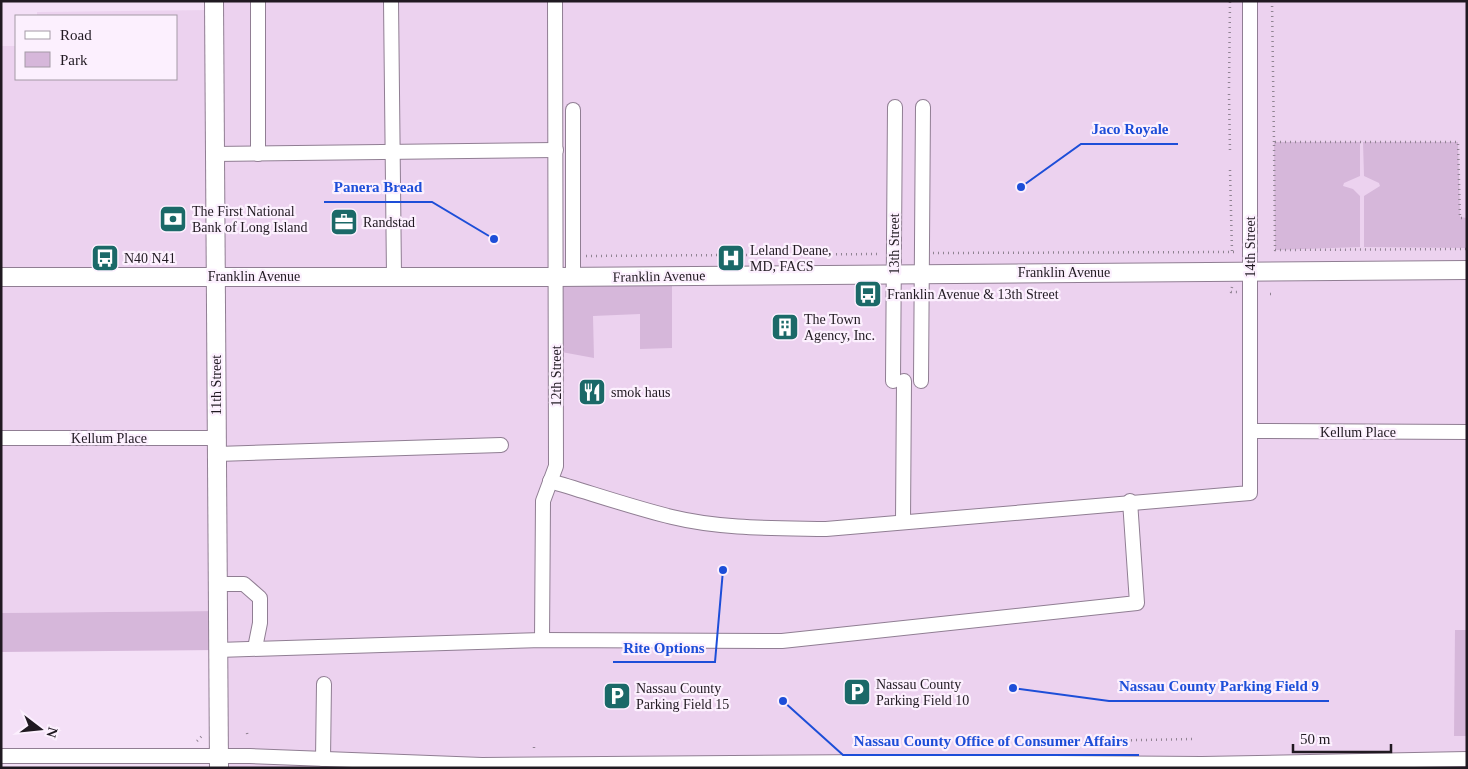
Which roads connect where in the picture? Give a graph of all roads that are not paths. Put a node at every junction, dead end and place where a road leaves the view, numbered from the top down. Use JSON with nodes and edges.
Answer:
{"nodes":[{"id":1,"x":214,"y":1,"type":"edge"},
{"id":2,"x":258,"y":1,"type":"edge"},
{"id":3,"x":391,"y":1,"type":"edge"},
{"id":4,"x":555,"y":1,"type":"edge"},
{"id":5,"x":1250,"y":1,"type":"edge"},
{"id":6,"x":894,"y":107,"type":"dead end"},
{"id":7,"x":922,"y":107,"type":"dead end"},
{"id":8,"x":573,"y":110,"type":"dead end"},
{"id":9,"x":556,"y":150,"type":"junction"},
{"id":10,"x":392,"y":152,"type":"junction"},
{"id":11,"x":214,"y":154,"type":"junction"},
{"id":12,"x":258,"y":154,"type":"junction"},
{"id":13,"x":1467,"y":270,"type":"edge"},
{"id":14,"x":1250,"y":271,"type":"junction"},
{"id":15,"x":894,"y":273,"type":"junction"},
{"id":16,"x":922,"y":273,"type":"junction"},
{"id":17,"x":215,"y":276,"type":"junction"},
{"id":18,"x":394,"y":276,"type":"junction"},
{"id":19,"x":1,"y":277,"type":"edge"},
{"id":20,"x":555,"y":277,"type":"junction"},
{"id":21,"x":573,"y":277,"type":"junction"},
{"id":22,"x":921,"y":381,"type":"dead end"},
{"id":23,"x":1250,"y":432,"type":"junction"},
{"id":24,"x":1467,"y":432,"type":"edge"},
{"id":25,"x":1,"y":438,"type":"edge"},
{"id":26,"x":501,"y":444,"type":"dead end"},
{"id":27,"x":217,"y":446,"type":"junction"},
{"id":28,"x":550,"y":481,"type":"junction"},
{"id":29,"x":1130,"y":502,"type":"junction"},
{"id":30,"x":903,"y":521,"type":"junction"},
{"id":31,"x":218,"y":584,"type":"junction"},
{"id":32,"x":542,"y":640,"type":"junction"},
{"id":33,"x":255,"y":648,"type":"junction"},
{"id":34,"x":218,"y":650,"type":"junction"},
{"id":35,"x":324,"y":684,"type":"dead end"},
{"id":36,"x":1,"y":756,"type":"edge"},
{"id":37,"x":323,"y":759,"type":"junction"},
{"id":38,"x":1467,"y":759,"type":"edge"},
{"id":39,"x":219,"y":761,"type":"edge"},
{"id":40,"x":875,"y":765,"type":"edge"},
{"id":41,"x":1354,"y":765,"type":"edge"},
{"id":42,"x":1182,"y":766,"type":"edge"}],
"edges":[{"from":1,"to":11,"type":"main road","name":"11th Street"},
{"from":2,"to":12,"type":"street"},
{"from":3,"to":10,"type":"street"},
{"from":4,"to":9,"type":"street","name":"12th Street"},
{"from":5,"to":14,"type":"street","name":"14th Street"},
{"from":6,"to":15,"type":"street","name":"13th Street"},
{"from":7,"to":16,"type":"street"},
{"from":8,"to":21,"type":"street"},
{"from":9,"to":10,"type":"street"},
{"from":9,"to":20,"type":"street","name":"12th Street"},
{"from":10,"to":12,"type":"street"},
{"from":10,"to":18,"type":"street"},
{"from":11,"to":12,"type":"street"},
{"from":11,"to":17,"type":"main road","name":"11th Street"},
{"from":13,"to":14,"type":"main road","name":"Franklin Avenue"},
{"from":14,"to":16,"type":"main road","name":"Franklin Avenue"},
{"from":14,"to":23,"type":"street","name":"14th Street"},
{"from":15,"to":16,"type":"main road","name":"Franklin Avenue"},
{"from":15,"to":21,"type":"main road","name":"Franklin Avenue"},
{"from":15,"to":30,"type":"street","name":"13th Street"},
{"from":16,"to":22,"type":"street"},
{"from":17,"to":18,"type":"main road","name":"Franklin Avenue"},
{"from":17,"to":19,"type":"main road","name":"Franklin Avenue"},
{"from":17,"to":27,"type":"main road","name":"11th Street"},
{"from":18,"to":20,"type":"main road","name":"Franklin Avenue"},
{"from":20,"to":21,"type":"main road","name":"Franklin Avenue"},
{"from":20,"to":28,"type":"street","name":"12th Street"},
{"from":23,"to":24,"type":"street","name":"Kellum Place"},
{"from":23,"to":29,"type":"street","name":"14th Street"},
{"from":25,"to":27,"type":"street","name":"Kellum Place"},
{"from":26,"to":27,"type":"street","name":"Kellum Place"},
{"from":27,"to":31,"type":"main road","name":"11th Street"},
{"from":28,"to":30,"type":"street"},
{"from":28,"to":32,"type":"street","name":"12th Street"},
{"from":29,"to":30,"type":"street"},
{"from":29,"to":32,"type":"street"},
{"from":31,"to":33,"type":"street"},
{"from":31,"to":34,"type":"main road","name":"11th Street"},
{"from":32,"to":33,"type":"street"},
{"from":33,"to":34,"type":"street"},
{"from":34,"to":39,"type":"main road","name":"11th Street"},
{"from":35,"to":37,"type":"street"},
{"from":36,"to":39,"type":"street"},
{"from":37,"to":39,"type":"street"},
{"from":37,"to":40,"type":"street"},
{"from":38,"to":41,"type":"street"},
{"from":40,"to":42,"type":"street"},
{"from":41,"to":42,"type":"street"}]}
